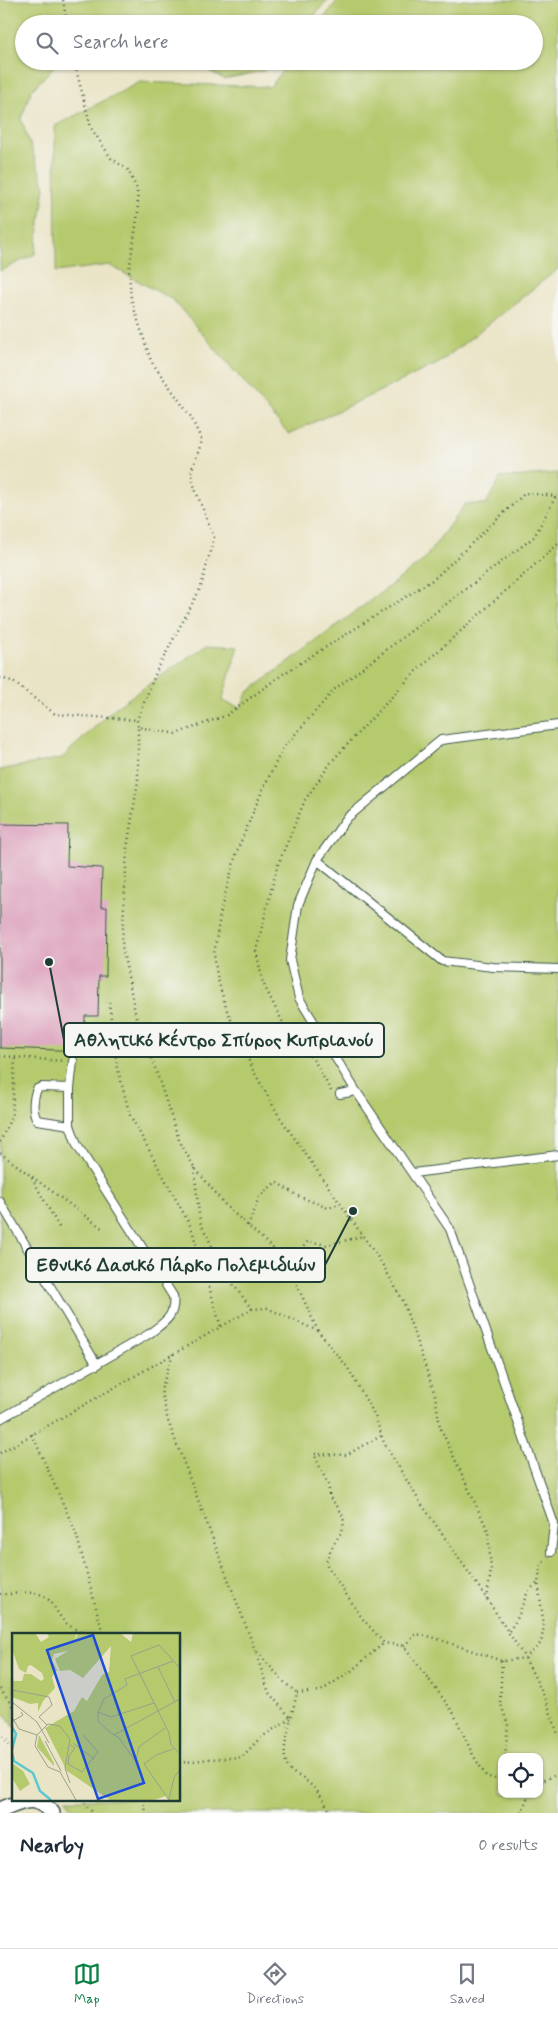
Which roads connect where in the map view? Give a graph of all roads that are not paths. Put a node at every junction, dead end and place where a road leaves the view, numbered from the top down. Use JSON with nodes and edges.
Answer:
{"nodes":[{"id":1,"x":558,"y":725,"type":"edge"},
{"id":2,"x":317,"y":860,"type":"junction"},
{"id":3,"x":558,"y":969,"type":"edge"},
{"id":4,"x":73,"y":1061,"type":"road end"},
{"id":5,"x":70,"y":1088,"type":"junction"},
{"id":6,"x":356,"y":1091,"type":"junction"},
{"id":7,"x":340,"y":1094,"type":"dead end"},
{"id":8,"x":70,"y":1125,"type":"junction"},
{"id":9,"x":558,"y":1155,"type":"edge"},
{"id":10,"x":413,"y":1173,"type":"junction"},
{"id":11,"x":0,"y":1202,"type":"edge"},
{"id":12,"x":97,"y":1365,"type":"junction"},
{"id":13,"x":0,"y":1419,"type":"edge"},
{"id":14,"x":556,"y":1521,"type":"edge"},
{"id":15,"x":551,"y":1552,"type":"road end"},
{"id":16,"x":48,"y":1808,"type":"edge"},
{"id":17,"x":0,"y":1810,"type":"edge"}],
"edges":[{"from":1,"to":2,"type":"lane"},
{"from":2,"to":3,"type":"lane"},
{"from":2,"to":6,"type":"lane"},
{"from":4,"to":5,"type":"lane"},
{"from":5,"to":8,"type":"lane"},
{"from":5,"to":8,"type":"lane"},
{"from":6,"to":7,"type":"lane"},
{"from":6,"to":10,"type":"lane"},
{"from":8,"to":12,"type":"lane"},
{"from":9,"to":10,"type":"lane"},
{"from":10,"to":14,"type":"lane"},
{"from":11,"to":12,"type":"lane"},
{"from":12,"to":13,"type":"lane"},
{"from":14,"to":15,"type":"lane"},
{"from":16,"to":17,"type":"street"}]}
